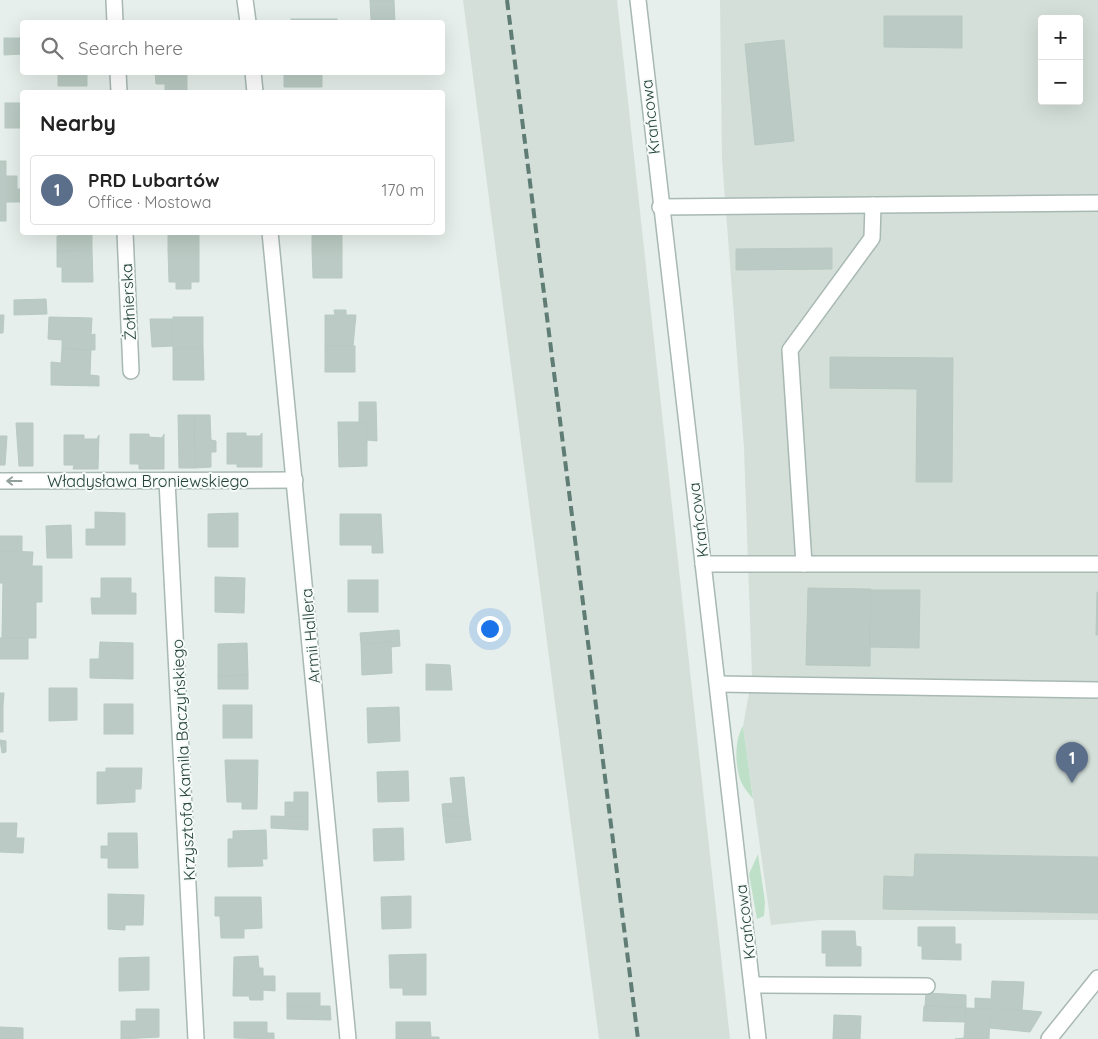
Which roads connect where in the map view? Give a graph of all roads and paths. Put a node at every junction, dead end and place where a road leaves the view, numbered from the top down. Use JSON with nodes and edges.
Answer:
{"nodes":[{"id":1,"x":114,"y":0,"type":"edge"},
{"id":2,"x":246,"y":0,"type":"edge"},
{"id":3,"x":638,"y":0,"type":"edge"},
{"id":4,"x":115,"y":20,"type":"edge"},
{"id":5,"x":248,"y":20,"type":"edge"},
{"id":6,"x":118,"y":75,"type":"edge"},
{"id":7,"x":253,"y":75,"type":"edge"},
{"id":8,"x":119,"y":90,"type":"edge"},
{"id":9,"x":255,"y":90,"type":"edge"},
{"id":10,"x":1098,"y":203,"type":"edge"},
{"id":11,"x":873,"y":205,"type":"junction"},
{"id":12,"x":660,"y":207,"type":"junction"},
{"id":13,"x":125,"y":235,"type":"edge"},
{"id":14,"x":270,"y":235,"type":"edge"},
{"id":15,"x":131,"y":371,"type":"dead end"},
{"id":16,"x":295,"y":480,"type":"junction"},
{"id":17,"x":0,"y":481,"type":"edge"},
{"id":18,"x":167,"y":482,"type":"junction"},
{"id":19,"x":703,"y":564,"type":"junction"},
{"id":20,"x":804,"y":564,"type":"junction"},
{"id":21,"x":1098,"y":564,"type":"edge"},
{"id":22,"x":718,"y":684,"type":"junction"},
{"id":23,"x":1098,"y":690,"type":"edge"},
{"id":24,"x":1098,"y":978,"type":"edge"},
{"id":25,"x":752,"y":986,"type":"junction"},
{"id":26,"x":928,"y":986,"type":"dead end"},
{"id":27,"x":196,"y":1039,"type":"edge"},
{"id":28,"x":348,"y":1039,"type":"edge"},
{"id":29,"x":758,"y":1039,"type":"edge"},
{"id":30,"x":1050,"y":1039,"type":"edge"}],
"edges":[{"from":1,"to":4,"type":"street"},
{"from":2,"to":5,"type":"street"},
{"from":3,"to":12,"type":"street","name":"Krańcowa"},
{"from":6,"to":8,"type":"street"},
{"from":7,"to":9,"type":"street"},
{"from":10,"to":11,"type":"street"},
{"from":11,"to":12,"type":"street"},
{"from":11,"to":20,"type":"street"},
{"from":12,"to":19,"type":"street","name":"Krańcowa"},
{"from":13,"to":15,"type":"street","name":"Żołnierska"},
{"from":14,"to":16,"type":"street","name":"Armii Hallera"},
{"from":16,"to":18,"type":"street","name":"Władysława Broniewskiego"},
{"from":16,"to":28,"type":"street","name":"Armii Hallera"},
{"from":18,"to":17,"type":"street","name":"Władysława Broniewskiego","one_way":true},
{"from":18,"to":27,"type":"street","name":"Krzysztofa Kamila Baczyńskiego"},
{"from":19,"to":20,"type":"street"},
{"from":19,"to":22,"type":"street","name":"Krańcowa"},
{"from":20,"to":21,"type":"street"},
{"from":22,"to":23,"type":"street"},
{"from":22,"to":25,"type":"street","name":"Krańcowa"},
{"from":24,"to":30,"type":"street"},
{"from":25,"to":26,"type":"street"},
{"from":25,"to":29,"type":"street","name":"Krańcowa"}]}
